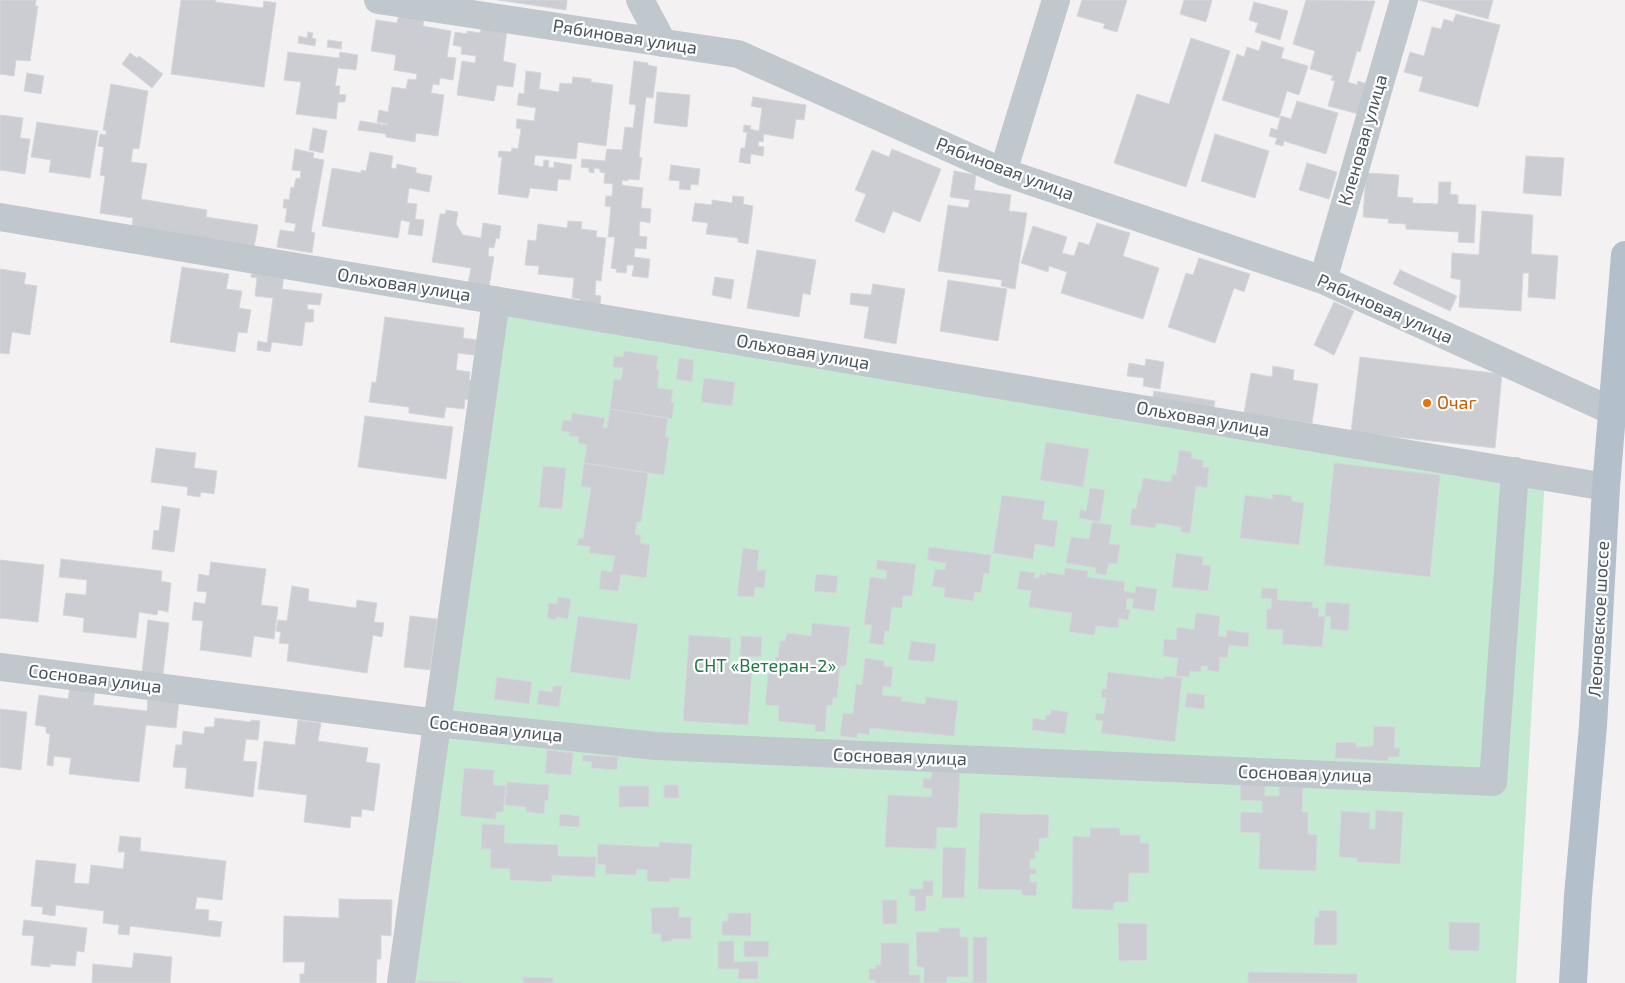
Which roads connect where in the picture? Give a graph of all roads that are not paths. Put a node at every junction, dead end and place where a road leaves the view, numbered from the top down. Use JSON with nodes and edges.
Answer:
{"nodes":[{"id":1,"x":378,"y":0,"type":"edge"},
{"id":2,"x":640,"y":0,"type":"edge"},
{"id":3,"x":1056,"y":0,"type":"edge"},
{"id":4,"x":1404,"y":0,"type":"edge"},
{"id":5,"x":663,"y":43,"type":"junction"},
{"id":6,"x":1003,"y":172,"type":"junction"},
{"id":7,"x":0,"y":217,"type":"edge"},
{"id":8,"x":1625,"y":255,"type":"edge"},
{"id":9,"x":1323,"y":280,"type":"junction"},
{"id":10,"x":496,"y":300,"type":"junction"},
{"id":11,"x":1612,"y":411,"type":"junction"},
{"id":12,"x":1515,"y":471,"type":"junction"},
{"id":13,"x":1606,"y":487,"type":"junction"},
{"id":14,"x":0,"y":667,"type":"edge"},
{"id":15,"x":437,"y":723,"type":"junction"},
{"id":16,"x":401,"y":983,"type":"edge"},
{"id":17,"x":1573,"y":983,"type":"edge"}],
"edges":[{"from":1,"to":5,"type":"street","name":"Рябиновая улица"},
{"from":2,"to":5,"type":"street"},
{"from":3,"to":6,"type":"street"},
{"from":4,"to":9,"type":"street","name":"Кленовая улица"},
{"from":5,"to":6,"type":"street","name":"Рябиновая улица"},
{"from":6,"to":9,"type":"street","name":"Рябиновая улица"},
{"from":7,"to":10,"type":"street","name":"Ольховая улица"},
{"from":8,"to":11,"type":"main road","name":"Леоновское шоссе"},
{"from":9,"to":11,"type":"street","name":"Рябиновая улица"},
{"from":10,"to":12,"type":"street","name":"Ольховая улица"},
{"from":10,"to":15,"type":"street"},
{"from":11,"to":13,"type":"main road","name":"Леоновское шоссе"},
{"from":12,"to":13,"type":"street","name":"Ольховая улица"},
{"from":12,"to":15,"type":"street","name":"Сосновая улица"},
{"from":13,"to":17,"type":"main road","name":"Леоновское шоссе"},
{"from":14,"to":15,"type":"street","name":"Сосновая улица"},
{"from":15,"to":16,"type":"street"}]}
